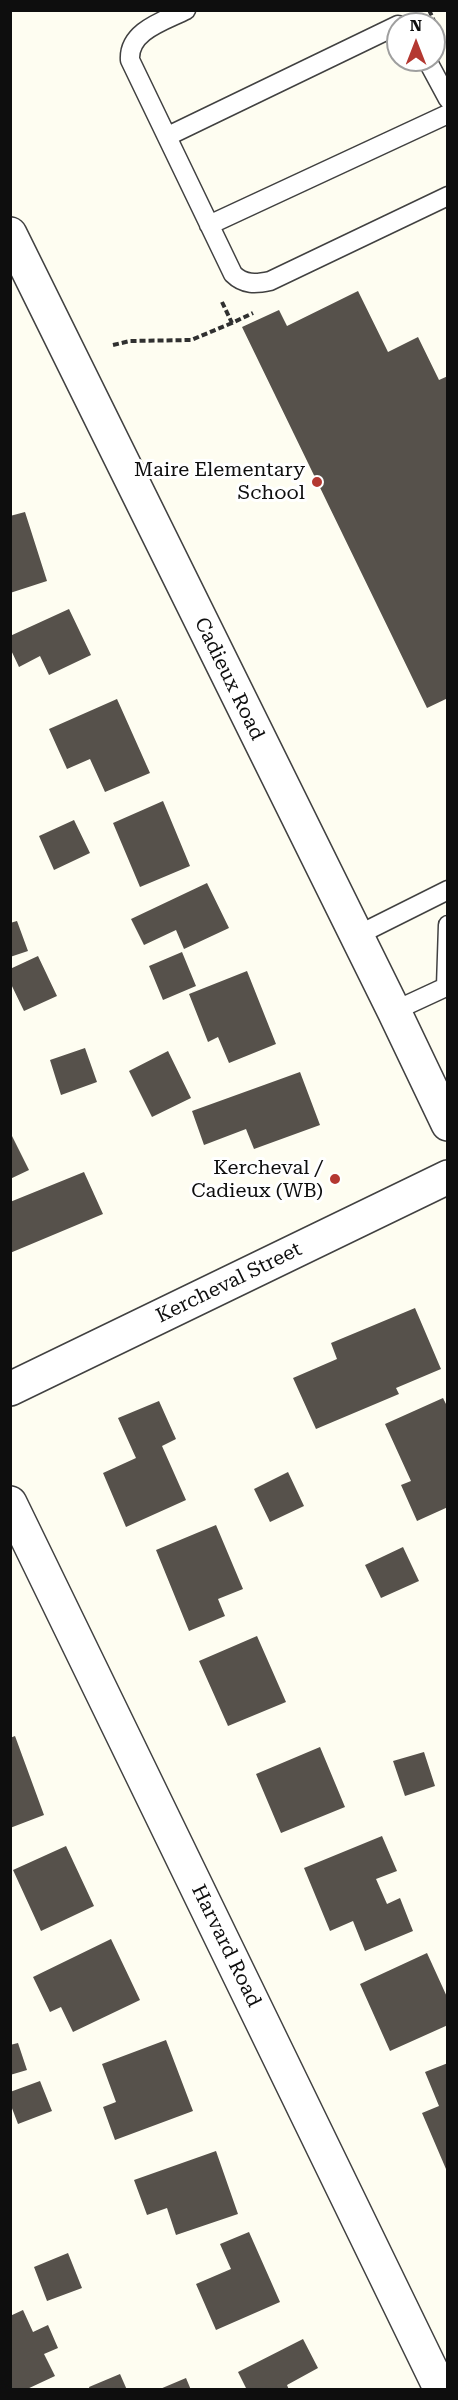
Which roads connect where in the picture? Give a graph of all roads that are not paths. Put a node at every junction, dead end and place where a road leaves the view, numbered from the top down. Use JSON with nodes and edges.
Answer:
{"nodes":[{"id":1,"x":186,"y":10,"type":"edge"},
{"id":2,"x":386,"y":29,"type":"edge"},
{"id":3,"x":433,"y":72,"type":"edge"},
{"id":4,"x":447,"y":99,"type":"edge"},
{"id":5,"x":447,"y":114,"type":"edge"},
{"id":6,"x":168,"y":136,"type":"junction"},
{"id":7,"x":447,"y":196,"type":"edge"},
{"id":8,"x":209,"y":225,"type":"junction"},
{"id":9,"x":10,"y":234,"type":"edge"},
{"id":10,"x":447,"y":890,"type":"edge"},
{"id":11,"x":447,"y":925,"type":"edge"},
{"id":12,"x":356,"y":936,"type":"junction"},
{"id":13,"x":447,"y":986,"type":"edge"},
{"id":14,"x":394,"y":1011,"type":"junction"},
{"id":15,"x":447,"y":1124,"type":"edge"},
{"id":16,"x":447,"y":1177,"type":"edge"},
{"id":17,"x":10,"y":1389,"type":"edge"},
{"id":18,"x":10,"y":1503,"type":"edge"},
{"id":19,"x":441,"y":2390,"type":"edge"}],
"edges":[{"from":1,"to":6,"type":"lane"},
{"from":2,"to":6,"type":"lane"},
{"from":3,"to":4,"type":"lane"},
{"from":5,"to":8,"type":"lane"},
{"from":6,"to":8,"type":"lane"},
{"from":7,"to":8,"type":"lane"},
{"from":9,"to":12,"type":"street","name":"Cadieux Road"},
{"from":10,"to":12,"type":"lane"},
{"from":11,"to":13,"type":"lane"},
{"from":12,"to":14,"type":"street","name":"Cadieux Road"},
{"from":13,"to":14,"type":"lane"},
{"from":14,"to":15,"type":"street","name":"Cadieux Road"},
{"from":16,"to":17,"type":"street","name":"Kercheval Street"},
{"from":18,"to":19,"type":"street","name":"Harvard Road"}]}
